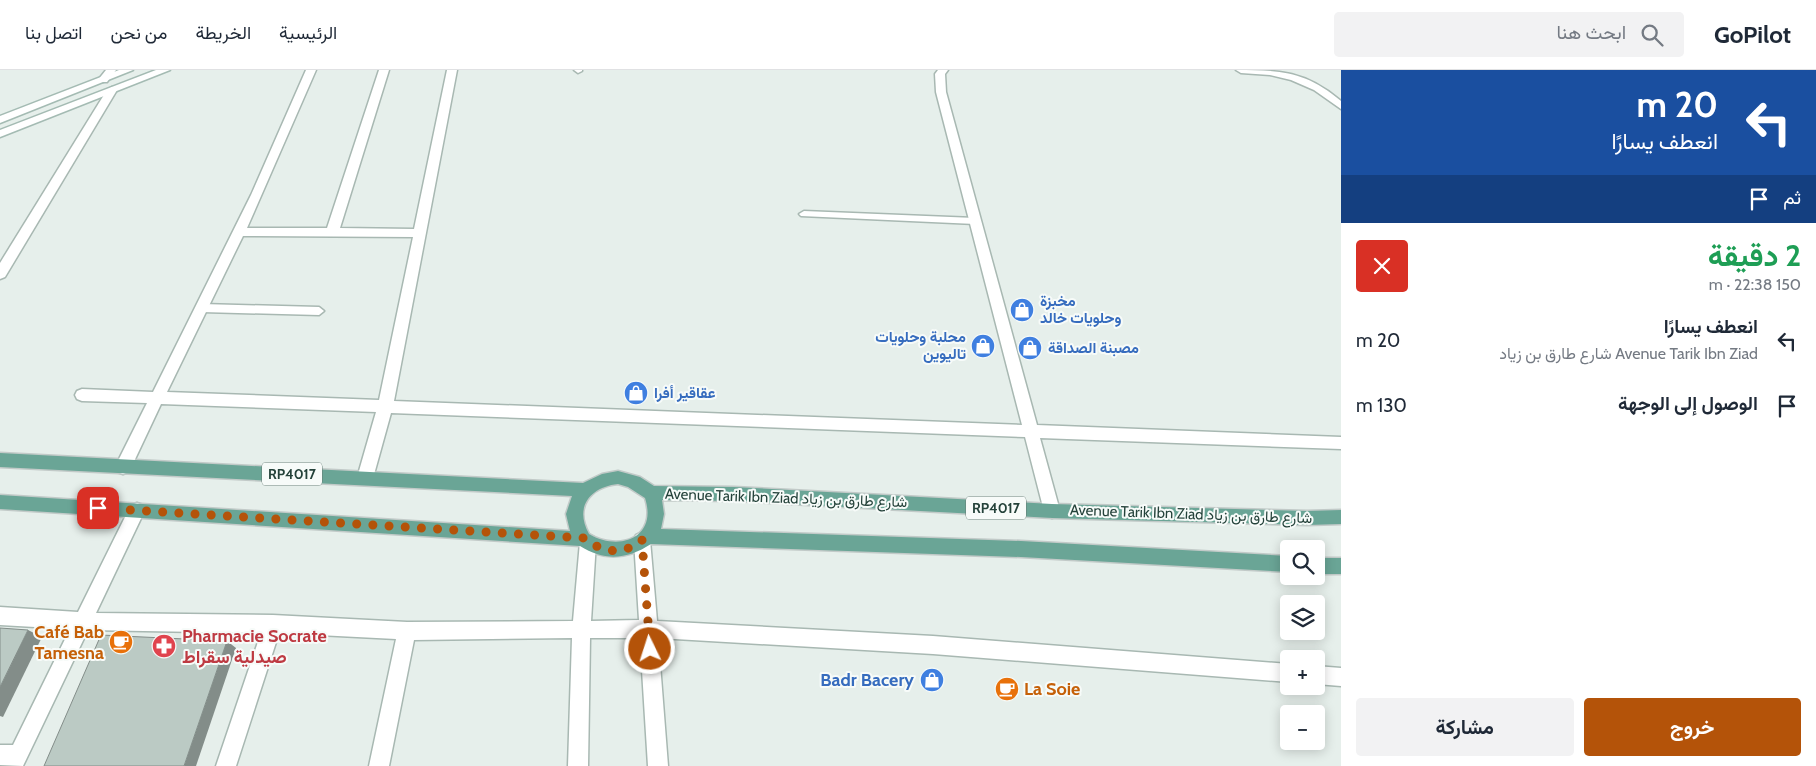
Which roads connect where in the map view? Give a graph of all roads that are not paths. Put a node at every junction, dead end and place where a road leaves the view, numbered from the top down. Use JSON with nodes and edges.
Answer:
{"nodes":[{"id":1,"x":111,"y":70,"type":"edge"},
{"id":2,"x":128,"y":70,"type":"edge"},
{"id":3,"x":165,"y":70,"type":"edge"},
{"id":4,"x":311,"y":70,"type":"edge"},
{"id":5,"x":384,"y":70,"type":"edge"},
{"id":6,"x":452,"y":70,"type":"edge"},
{"id":7,"x":943,"y":70,"type":"edge"},
{"id":8,"x":1241,"y":70,"type":"edge"},
{"id":9,"x":103,"y":80,"type":"junction"},
{"id":10,"x":112,"y":90,"type":"junction"},
{"id":11,"x":1341,"y":106,"type":"edge"},
{"id":12,"x":0,"y":120,"type":"edge"},
{"id":13,"x":0,"y":134,"type":"edge"},
{"id":14,"x":804,"y":214,"type":"dead end"},
{"id":15,"x":975,"y":221,"type":"junction"},
{"id":16,"x":239,"y":232,"type":"junction"},
{"id":17,"x":332,"y":233,"type":"junction"},
{"id":18,"x":419,"y":233,"type":"junction"},
{"id":19,"x":0,"y":274,"type":"edge"},
{"id":20,"x":202,"y":308,"type":"junction"},
{"id":21,"x":319,"y":311,"type":"dead end"},
{"id":22,"x":82,"y":395,"type":"dead end"},
{"id":23,"x":157,"y":398,"type":"junction"},
{"id":24,"x":385,"y":407,"type":"junction"},
{"id":25,"x":1031,"y":432,"type":"junction"},
{"id":26,"x":1341,"y":443,"type":"edge"},
{"id":27,"x":0,"y":460,"type":"edge"},
{"id":28,"x":123,"y":467,"type":"junction"},
{"id":29,"x":365,"y":478,"type":"junction"},
{"id":30,"x":585,"y":490,"type":"junction"},
{"id":31,"x":650,"y":493,"type":"junction"},
{"id":32,"x":0,"y":502,"type":"edge"},
{"id":33,"x":136,"y":510,"type":"junction"},
{"id":34,"x":1052,"y":511,"type":"junction"},
{"id":35,"x":1341,"y":518,"type":"edge"},
{"id":36,"x":645,"y":538,"type":"junction"},
{"id":37,"x":586,"y":540,"type":"junction"},
{"id":38,"x":1280,"y":563,"type":"edge"},
{"id":39,"x":1325,"y":566,"type":"edge"},
{"id":40,"x":1341,"y":566,"type":"edge"},
{"id":41,"x":0,"y":616,"type":"edge"},
{"id":42,"x":82,"y":621,"type":"junction"},
{"id":43,"x":274,"y":624,"type":"junction"},
{"id":44,"x":581,"y":628,"type":"junction"},
{"id":45,"x":649,"y":630,"type":"junction"},
{"id":46,"x":407,"y":631,"type":"junction"},
{"id":47,"x":1280,"y":671,"type":"edge"},
{"id":48,"x":1325,"y":675,"type":"edge"},
{"id":49,"x":1341,"y":676,"type":"edge"},
{"id":50,"x":11,"y":759,"type":"edge"},
{"id":51,"x":226,"y":766,"type":"edge"},
{"id":52,"x":379,"y":766,"type":"edge"},
{"id":53,"x":578,"y":766,"type":"edge"},
{"id":54,"x":658,"y":766,"type":"edge"}],
"edges":[{"from":1,"to":9,"type":"street"},
{"from":2,"to":9,"type":"street"},
{"from":3,"to":10,"type":"street"},
{"from":4,"to":16,"type":"street"},
{"from":5,"to":17,"type":"street"},
{"from":6,"to":18,"type":"street"},
{"from":7,"to":15,"type":"street"},
{"from":8,"to":11,"type":"street"},
{"from":9,"to":12,"type":"street"},
{"from":10,"to":13,"type":"street"},
{"from":10,"to":19,"type":"street"},
{"from":14,"to":15,"type":"lane"},
{"from":15,"to":25,"type":"street"},
{"from":16,"to":17,"type":"street"},
{"from":16,"to":20,"type":"street"},
{"from":17,"to":18,"type":"street"},
{"from":18,"to":24,"type":"street"},
{"from":20,"to":21,"type":"lane"},
{"from":20,"to":23,"type":"street"},
{"from":22,"to":23,"type":"street"},
{"from":23,"to":24,"type":"street"},
{"from":23,"to":28,"type":"street"},
{"from":24,"to":25,"type":"street"},
{"from":24,"to":29,"type":"street"},
{"from":25,"to":26,"type":"street"},
{"from":25,"to":34,"type":"street"},
{"from":27,"to":28,"type":"main road","name":"Avenue Tarik Ibn Ziad شارع طارق بن زياد","number":"RP4017"},
{"from":28,"to":29,"type":"main road","name":"Avenue Tarik Ibn Ziad شارع طارق بن زياد","number":"RP4017"},
{"from":29,"to":30,"type":"main road","name":"Avenue Tarik Ibn Ziad شارع طارق بن زياد","number":"RP4017"},
{"from":30,"to":31,"type":"main road","name":"Avenue Tarik Ibn Ziad شارع طارق بن زياد","number":"RP4017"},
{"from":30,"to":37,"type":"main road"},
{"from":31,"to":34,"type":"main road","name":"Avenue Tarik Ibn Ziad شارع طارق بن زياد","number":"RP4017"},
{"from":31,"to":36,"type":"main road"},
{"from":32,"to":33,"type":"main road"},
{"from":33,"to":37,"type":"main road"},
{"from":33,"to":42,"type":"street"},
{"from":34,"to":35,"type":"main road","name":"Avenue Tarik Ibn Ziad شارع طارق بن زياد","number":"RP4017"},
{"from":36,"to":37,"type":"main road"},
{"from":36,"to":38,"type":"main road"},
{"from":36,"to":45,"type":"street"},
{"from":37,"to":44,"type":"street"},
{"from":39,"to":40,"type":"main road"},
{"from":41,"to":42,"type":"street"},
{"from":42,"to":43,"type":"street"},
{"from":42,"to":50,"type":"street"},
{"from":43,"to":46,"type":"street"},
{"from":43,"to":51,"type":"street"},
{"from":44,"to":45,"type":"street"},
{"from":44,"to":46,"type":"street"},
{"from":44,"to":53,"type":"street"},
{"from":45,"to":47,"type":"street"},
{"from":45,"to":54,"type":"street"},
{"from":46,"to":52,"type":"street"},
{"from":48,"to":49,"type":"street"}]}
